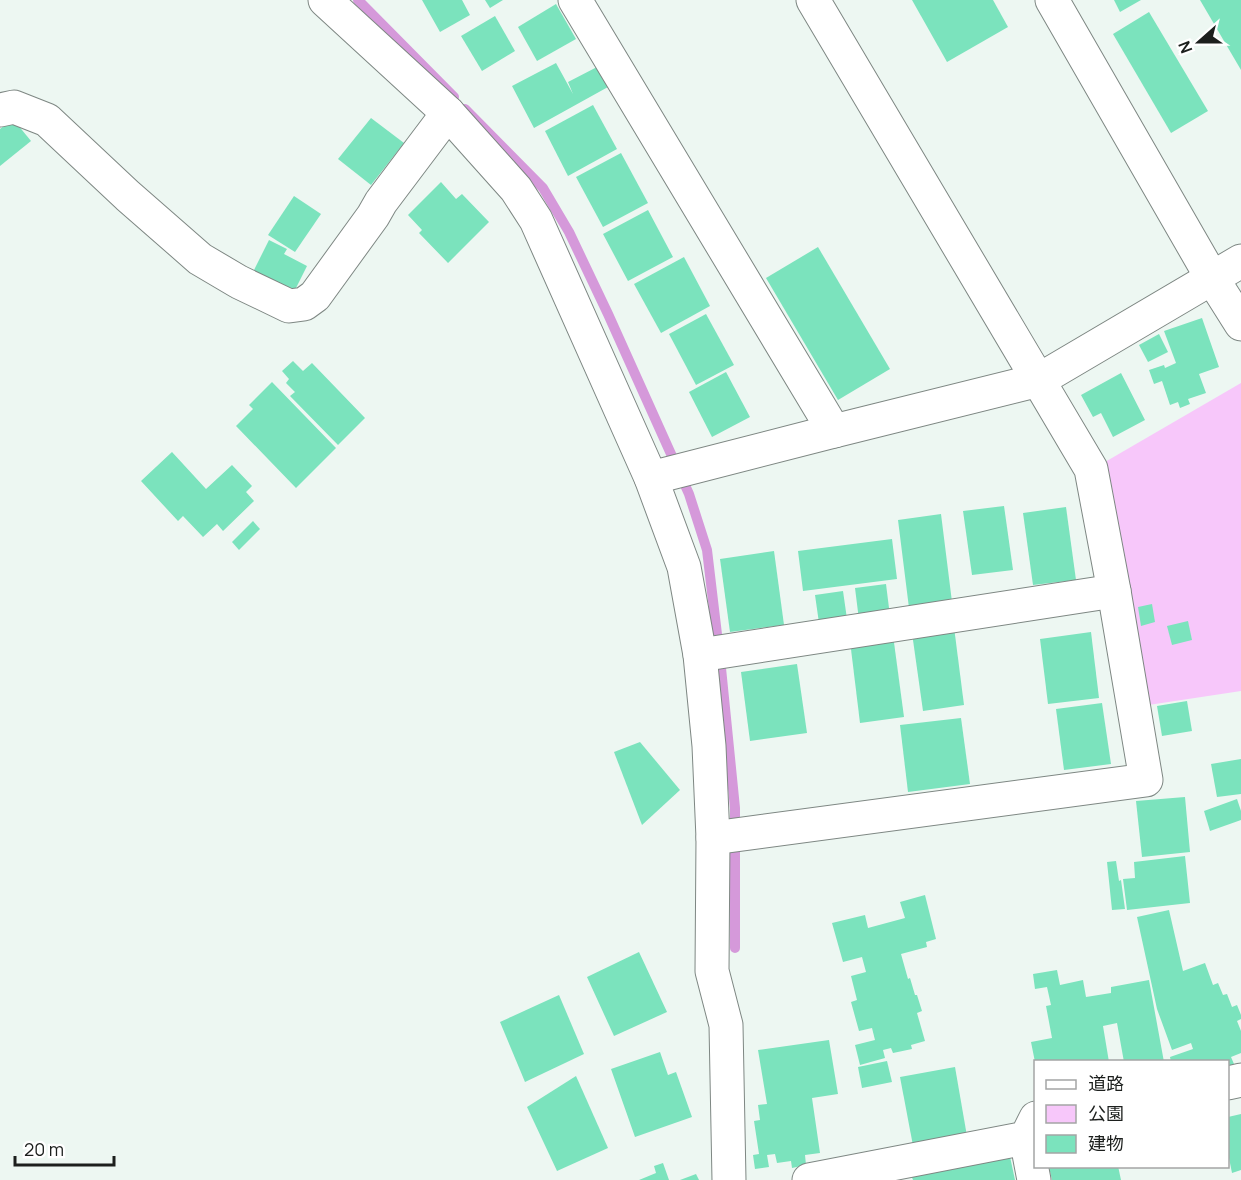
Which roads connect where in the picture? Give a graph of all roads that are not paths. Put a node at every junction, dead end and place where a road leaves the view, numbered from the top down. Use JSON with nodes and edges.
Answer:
{"nodes":[{"id":1,"x":325,"y":0,"type":"edge"},
{"id":2,"x":575,"y":0,"type":"edge"},
{"id":3,"x":813,"y":0,"type":"edge"},
{"id":4,"x":1052,"y":0,"type":"edge"},
{"id":5,"x":0,"y":110,"type":"edge"},
{"id":6,"x":448,"y":113,"type":"junction"},
{"id":7,"x":1241,"y":261,"type":"edge"},
{"id":8,"x":1212,"y":278,"type":"junction"},
{"id":9,"x":1241,"y":324,"type":"edge"},
{"id":10,"x":1039,"y":380,"type":"junction"},
{"id":11,"x":834,"y":431,"type":"junction"},
{"id":12,"x":671,"y":473,"type":"junction"},
{"id":13,"x":1114,"y":591,"type":"junction"},
{"id":14,"x":712,"y":653,"type":"junction"},
{"id":15,"x":729,"y":835,"type":"junction"},
{"id":16,"x":1030,"y":1128,"type":"edge"},
{"id":17,"x":729,"y":1180,"type":"edge"},
{"id":18,"x":809,"y":1180,"type":"edge"},
{"id":19,"x":1034,"y":1180,"type":"edge"}],
"edges":[{"from":1,"to":6,"type":"street"},
{"from":2,"to":11,"type":"street"},
{"from":3,"to":10,"type":"street"},
{"from":4,"to":8,"type":"street"},
{"from":5,"to":6,"type":"street"},
{"from":6,"to":12,"type":"street"},
{"from":7,"to":8,"type":"street"},
{"from":8,"to":9,"type":"street"},
{"from":8,"to":10,"type":"street"},
{"from":10,"to":11,"type":"street"},
{"from":10,"to":13,"type":"street"},
{"from":11,"to":12,"type":"street"},
{"from":12,"to":14,"type":"street"},
{"from":13,"to":14,"type":"street"},
{"from":13,"to":15,"type":"street"},
{"from":14,"to":15,"type":"street"},
{"from":15,"to":17,"type":"street"},
{"from":16,"to":18,"type":"street"},
{"from":16,"to":19,"type":"street"}]}
